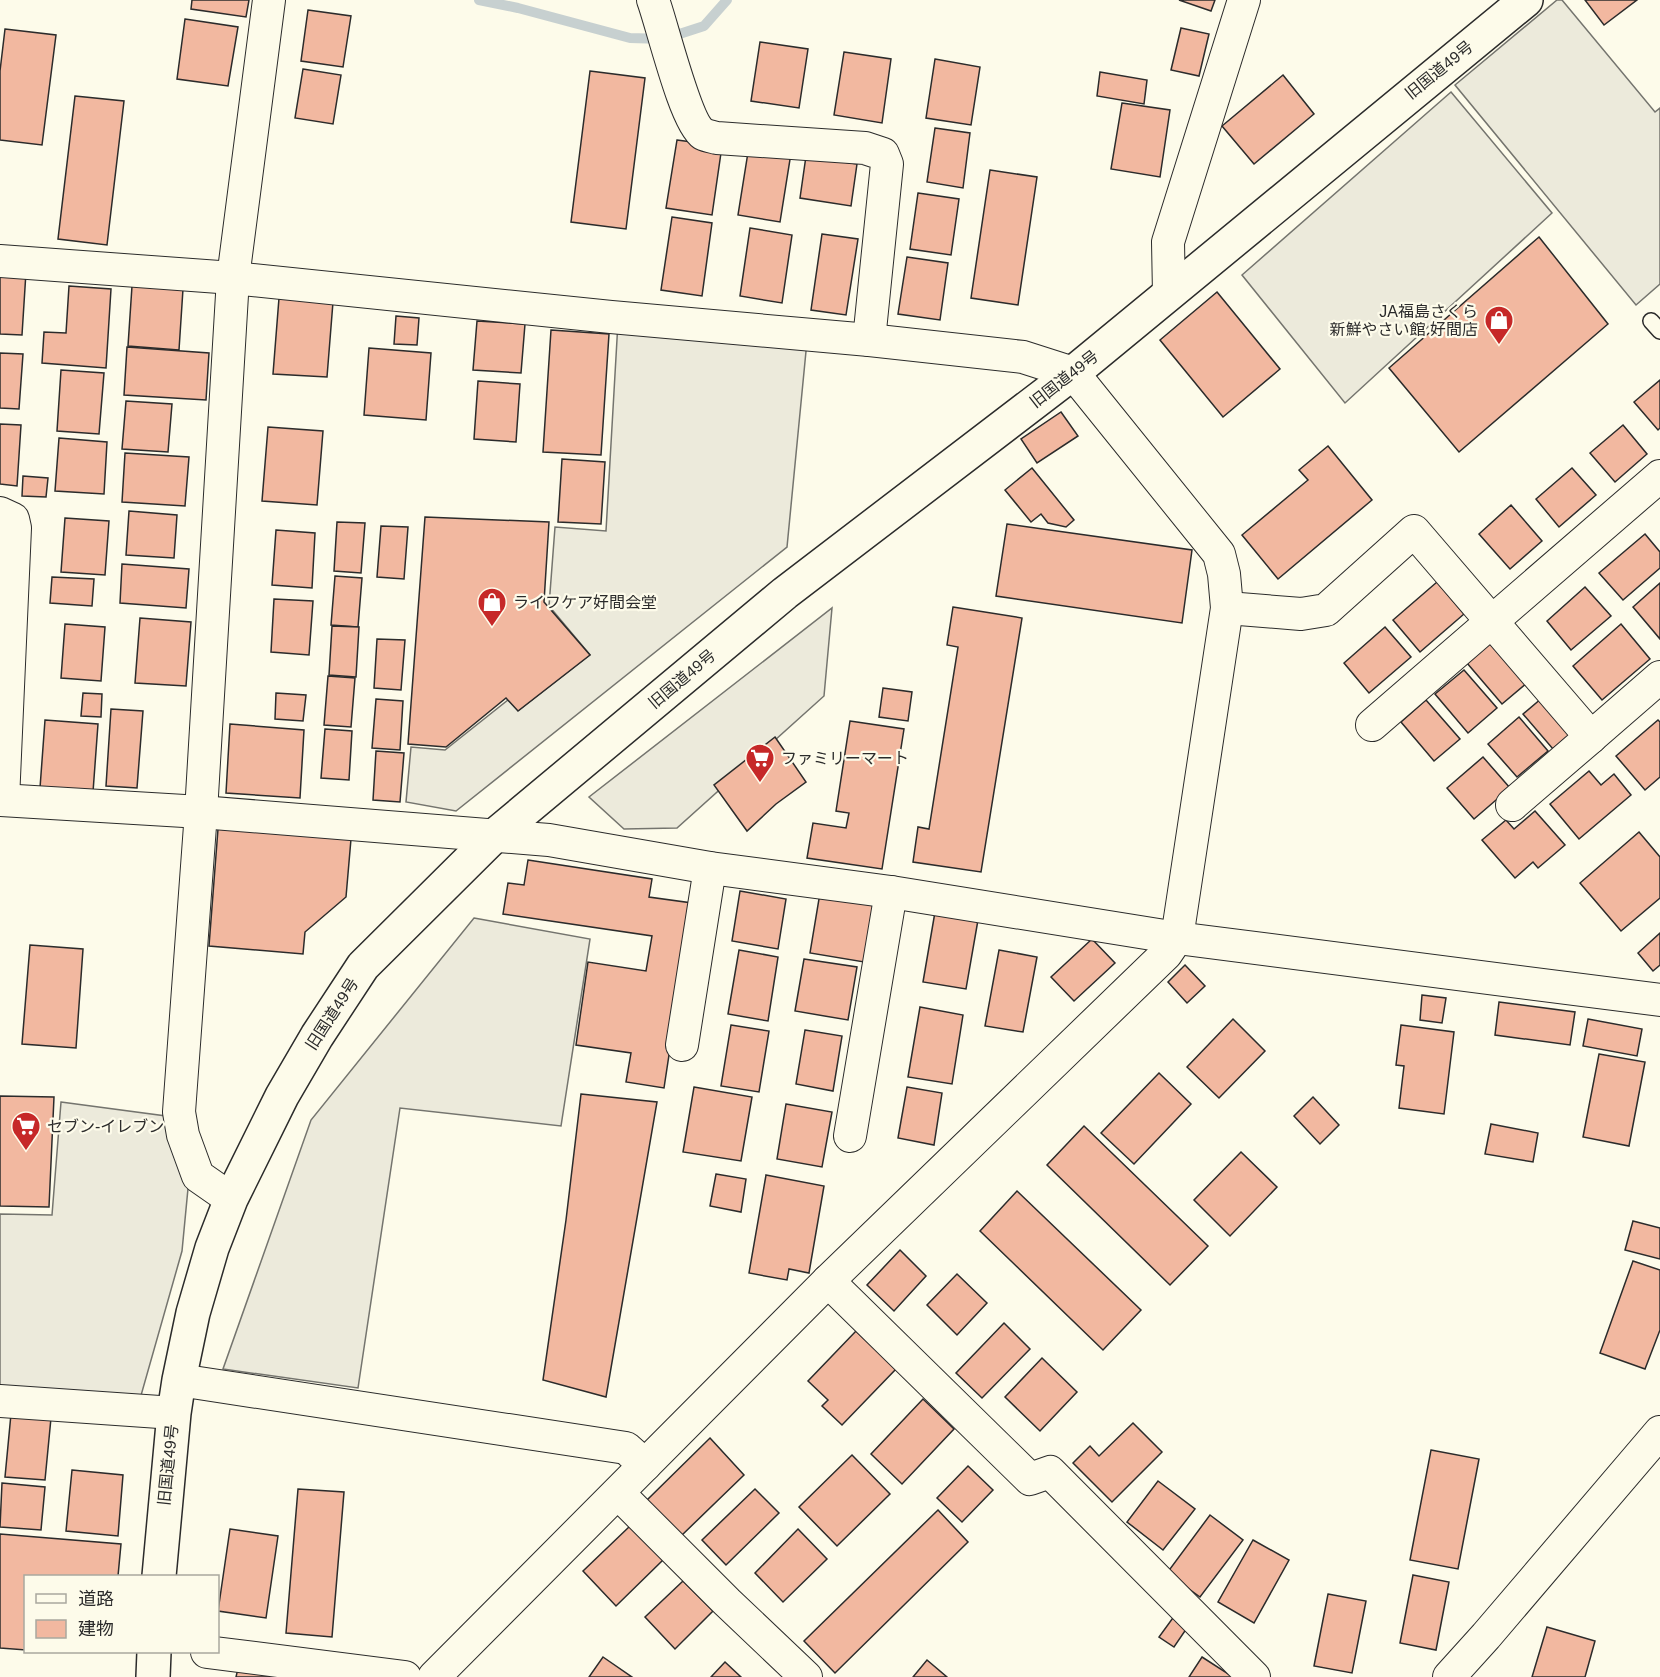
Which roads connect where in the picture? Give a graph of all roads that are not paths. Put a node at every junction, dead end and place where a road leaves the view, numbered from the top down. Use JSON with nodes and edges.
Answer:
{"nodes":[{"id":1,"x":268,"y":0,"type":"edge"},
{"id":2,"x":1244,"y":0,"type":"edge"},
{"id":3,"x":1526,"y":0,"type":"edge"},
{"id":4,"x":656,"y":7,"type":"edge"},
{"id":5,"x":0,"y":261,"type":"edge"},
{"id":6,"x":233,"y":278,"type":"junction"},
{"id":7,"x":1169,"y":294,"type":"junction"},
{"id":8,"x":869,"y":340,"type":"junction"},
{"id":9,"x":1073,"y":373,"type":"junction"},
{"id":10,"x":1660,"y":476,"type":"edge"},
{"id":11,"x":0,"y":513,"type":"edge"},
{"id":12,"x":1227,"y":608,"type":"junction"},
{"id":13,"x":1492,"y":622,"type":"junction"},
{"id":14,"x":1660,"y":677,"type":"edge"},
{"id":15,"x":1372,"y":725,"type":"dead end"},
{"id":16,"x":1591,"y":737,"type":"junction"},
{"id":17,"x":1,"y":800,"type":"edge"},
{"id":18,"x":1512,"y":806,"type":"dead end"},
{"id":19,"x":201,"y":812,"type":"junction"},
{"id":20,"x":494,"y":836,"type":"junction"},
{"id":21,"x":710,"y":868,"type":"junction"},
{"id":22,"x":891,"y":892,"type":"junction"},
{"id":23,"x":1177,"y":938,"type":"junction"},
{"id":24,"x":1660,"y":1000,"type":"edge"},
{"id":25,"x":682,"y":1045,"type":"dead end"},
{"id":26,"x":850,"y":1136,"type":"dead end"},
{"id":27,"x":231,"y":1199,"type":"junction"},
{"id":28,"x":828,"y":1281,"type":"junction"},
{"id":29,"x":179,"y":1380,"type":"junction"},
{"id":30,"x":0,"y":1401,"type":"edge"},
{"id":31,"x":174,"y":1413,"type":"junction"},
{"id":32,"x":1660,"y":1432,"type":"edge"},
{"id":33,"x":645,"y":1465,"type":"junction"},
{"id":34,"x":618,"y":1493,"type":"junction"},
{"id":35,"x":159,"y":1575,"type":"edge"},
{"id":36,"x":154,"y":1653,"type":"edge"},
{"id":37,"x":215,"y":1653,"type":"edge"},
{"id":38,"x":153,"y":1677,"type":"edge"},
{"id":39,"x":405,"y":1677,"type":"edge"},
{"id":40,"x":434,"y":1677,"type":"edge"},
{"id":41,"x":806,"y":1677,"type":"edge"},
{"id":42,"x":1254,"y":1677,"type":"edge"},
{"id":43,"x":1449,"y":1677,"type":"edge"}],
"edges":[{"from":1,"to":6,"type":"street"},
{"from":2,"to":7,"type":"street"},
{"from":3,"to":7,"type":"street","name":"旧国道49号"},
{"from":4,"to":8,"type":"street"},
{"from":5,"to":6,"type":"street"},
{"from":6,"to":8,"type":"street"},
{"from":6,"to":19,"type":"street"},
{"from":7,"to":9,"type":"street","name":"旧国道49号"},
{"from":8,"to":9,"type":"street"},
{"from":9,"to":12,"type":"street"},
{"from":9,"to":20,"type":"street","name":"旧国道49号"},
{"from":10,"to":13,"type":"street"},
{"from":11,"to":17,"type":"street"},
{"from":12,"to":13,"type":"street"},
{"from":12,"to":23,"type":"street"},
{"from":13,"to":15,"type":"street"},
{"from":13,"to":16,"type":"street"},
{"from":14,"to":16,"type":"street"},
{"from":16,"to":18,"type":"street"},
{"from":17,"to":19,"type":"street"},
{"from":19,"to":20,"type":"street"},
{"from":19,"to":27,"type":"street"},
{"from":20,"to":21,"type":"street"},
{"from":20,"to":27,"type":"street","name":"旧国道49号"},
{"from":21,"to":22,"type":"street"},
{"from":21,"to":25,"type":"street"},
{"from":22,"to":23,"type":"street"},
{"from":22,"to":26,"type":"street"},
{"from":23,"to":24,"type":"street"},
{"from":23,"to":28,"type":"street"},
{"from":27,"to":29,"type":"street","name":"旧国道49号"},
{"from":28,"to":33,"type":"street"},
{"from":28,"to":42,"type":"street"},
{"from":29,"to":31,"type":"street","name":"旧国道49号"},
{"from":29,"to":33,"type":"street"},
{"from":30,"to":31,"type":"street"},
{"from":31,"to":35,"type":"street","name":"旧国道49号"},
{"from":32,"to":43,"type":"street"},
{"from":33,"to":34,"type":"street"},
{"from":34,"to":40,"type":"street"},
{"from":34,"to":41,"type":"street"},
{"from":36,"to":38,"type":"street"},
{"from":37,"to":39,"type":"street"}]}
